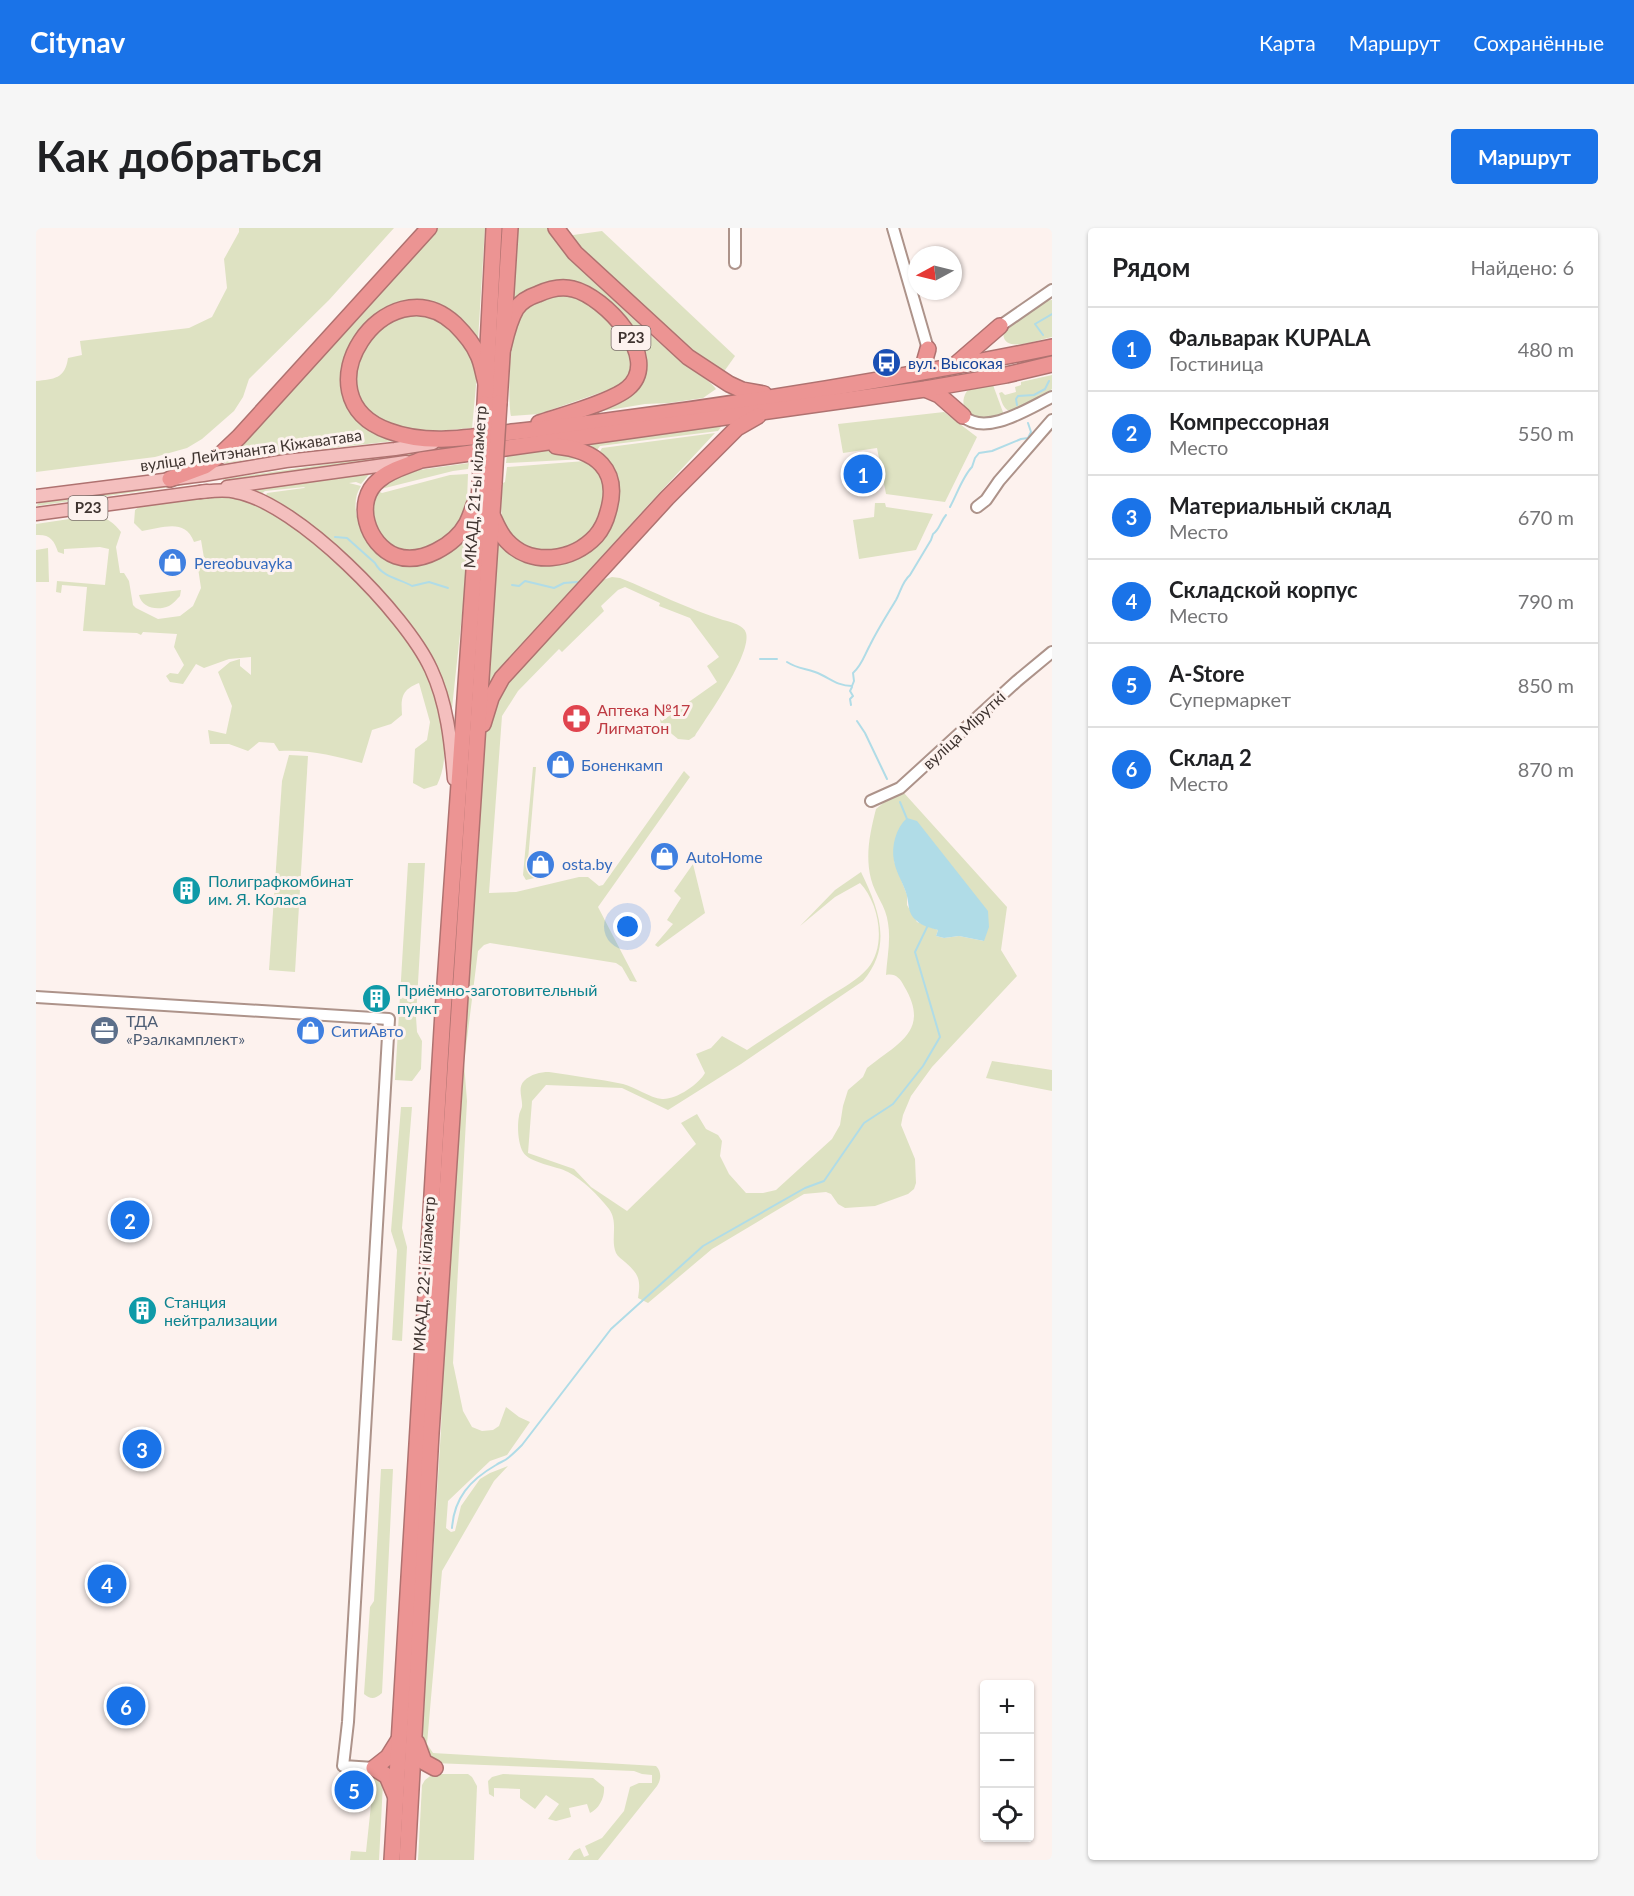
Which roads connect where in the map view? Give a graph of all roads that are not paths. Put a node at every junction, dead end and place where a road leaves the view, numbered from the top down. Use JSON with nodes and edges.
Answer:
{"nodes":[{"id":1,"x":429,"y":228,"type":"edge"},
{"id":2,"x":494,"y":228,"type":"edge"},
{"id":3,"x":510,"y":228,"type":"edge"},
{"id":4,"x":556,"y":228,"type":"edge"},
{"id":5,"x":735,"y":228,"type":"edge"},
{"id":6,"x":893,"y":228,"type":"edge"},
{"id":7,"x":735,"y":263,"type":"dead end"},
{"id":8,"x":1052,"y":290,"type":"edge"},
{"id":9,"x":1000,"y":326,"type":"junction"},
{"id":10,"x":1052,"y":347,"type":"edge"},
{"id":11,"x":503,"y":348,"type":"junction"},
{"id":12,"x":928,"y":348,"type":"junction"},
{"id":13,"x":1017,"y":354,"type":"junction"},
{"id":14,"x":1052,"y":364,"type":"edge"},
{"id":15,"x":953,"y":367,"type":"junction"},
{"id":16,"x":909,"y":374,"type":"junction"},
{"id":17,"x":977,"y":380,"type":"junction"},
{"id":18,"x":486,"y":382,"type":"junction"},
{"id":19,"x":925,"y":389,"type":"junction"},
{"id":20,"x":776,"y":397,"type":"junction"},
{"id":21,"x":1052,"y":397,"type":"edge"},
{"id":22,"x":492,"y":403,"type":"junction"},
{"id":23,"x":763,"y":413,"type":"junction"},
{"id":24,"x":963,"y":416,"type":"junction"},
{"id":25,"x":1052,"y":420,"type":"edge"},
{"id":26,"x":508,"y":433,"type":"junction"},
{"id":27,"x":462,"y":439,"type":"junction"},
{"id":28,"x":532,"y":444,"type":"junction"},
{"id":29,"x":421,"y":460,"type":"junction"},
{"id":30,"x":222,"y":472,"type":"junction"},
{"id":31,"x":203,"y":475,"type":"junction"},
{"id":32,"x":170,"y":480,"type":"junction"},
{"id":33,"x":222,"y":488,"type":"junction"},
{"id":34,"x":484,"y":488,"type":"junction"},
{"id":35,"x":200,"y":492,"type":"junction"},
{"id":36,"x":36,"y":496,"type":"edge"},
{"id":37,"x":977,"y":507,"type":"dead end"},
{"id":38,"x":491,"y":511,"type":"junction"},
{"id":39,"x":36,"y":514,"type":"edge"},
{"id":40,"x":1052,"y":652,"type":"edge"},
{"id":41,"x":470,"y":753,"type":"junction"},
{"id":42,"x":456,"y":800,"type":"junction"},
{"id":43,"x":871,"y":801,"type":"dead end"},
{"id":44,"x":36,"y":997,"type":"edge"},
{"id":45,"x":414,"y":1730,"type":"junction"},
{"id":46,"x":399,"y":1738,"type":"junction"},
{"id":47,"x":374,"y":1768,"type":"junction"},
{"id":48,"x":403,"y":1800,"type":"junction"},
{"id":49,"x":392,"y":1860,"type":"edge"},
{"id":50,"x":407,"y":1860,"type":"edge"}],
"edges":[{"from":1,"to":32,"type":"highway","number":"Р23"},
{"from":2,"to":18,"type":"highway","name":"МКАД, 21-ы кіламетр"},
{"from":3,"to":11,"type":"highway","name":"МКАД, 21-ы кіламетр"},
{"from":4,"to":20,"type":"highway","number":"Р23"},
{"from":5,"to":7,"type":"street"},
{"from":6,"to":12,"type":"street"},
{"from":8,"to":9,"type":"street"},
{"from":9,"to":13,"type":"highway"},
{"from":9,"to":15,"type":"highway"},
{"from":10,"to":13,"type":"highway","number":"Р23"},
{"from":11,"to":22,"type":"highway","name":"МКАД, 21-ы кіламетр"},
{"from":11,"to":26,"type":"highway","number":"Р23"},
{"from":12,"to":15,"type":"highway"},
{"from":12,"to":16,"type":"highway"},
{"from":13,"to":15,"type":"highway","number":"Р23"},
{"from":14,"to":17,"type":"highway","number":"Р23"},
{"from":15,"to":16,"type":"highway","number":"Р23"},
{"from":16,"to":20,"type":"highway","number":"Р23"},
{"from":17,"to":19,"type":"highway","number":"Р23"},
{"from":17,"to":24,"type":"highway"},
{"from":18,"to":22,"type":"highway","name":"МКАД, 21-ы кіламетр"},
{"from":18,"to":27,"type":"highway","number":"Р23"},
{"from":19,"to":23,"type":"highway","number":"Р23"},
{"from":19,"to":24,"type":"highway"},
{"from":20,"to":26,"type":"highway","number":"Р23"},
{"from":21,"to":24,"type":"street"},
{"from":22,"to":34,"type":"highway","name":"МКАД, 21-ы кіламетр","bridge":true},
{"from":23,"to":28,"type":"highway","number":"Р23"},
{"from":23,"to":41,"type":"highway","number":"Р23"},
{"from":25,"to":37,"type":"street"},
{"from":26,"to":27,"type":"highway","number":"Р23"},
{"from":27,"to":30,"type":"main road","name":"вуліца Лейтэнанта Кіжаватава","number":"Р23"},
{"from":28,"to":29,"type":"highway","name":"вуліца Лейтэнанта Кіжаватава","number":"Р23"},
{"from":28,"to":38,"type":"highway","number":"Р23"},
{"from":29,"to":33,"type":"main road","name":"вуліца Лейтэнанта Кіжаватава","number":"Р23"},
{"from":29,"to":34,"type":"highway","number":"Р23"},
{"from":30,"to":31,"type":"main road","name":"вуліца Лейтэнанта Кіжаватава","number":"Р23"},
{"from":30,"to":33,"type":"main road"},
{"from":31,"to":32,"type":"main road","name":"вуліца Лейтэнанта Кіжаватава","number":"Р23"},
{"from":31,"to":35,"type":"main road"},
{"from":32,"to":36,"type":"main road","name":"вуліца Лейтэнанта Кіжаватава","number":"Р23"},
{"from":33,"to":35,"type":"main road","name":"вуліца Лейтэнанта Кіжаватава","number":"Р23"},
{"from":34,"to":38,"type":"highway","name":"МКАД, 21-ы кіламетр"},
{"from":34,"to":41,"type":"highway","name":"МКАД, 21-ы кіламетр"},
{"from":35,"to":39,"type":"main road","name":"вуліца Лейтэнанта Кіжаватава","number":"Р23"},
{"from":35,"to":42,"type":"main road","number":"Р23"},
{"from":38,"to":41,"type":"highway","name":"МКАД, 21-ы кіламетр"},
{"from":40,"to":43,"type":"street","name":"вуліца Міруткі"},
{"from":41,"to":42,"type":"highway","name":"МКАД, 22-і кіламетр"},
{"from":41,"to":45,"type":"highway","name":"МКАД, 22-і кіламетр"},
{"from":42,"to":46,"type":"highway","name":"МКАД, 22-і кіламетр"},
{"from":44,"to":47,"type":"street"},
{"from":45,"to":48,"type":"highway","name":"МКАД, 22-і кіламетр"},
{"from":45,"to":48,"type":"highway"},
{"from":46,"to":47,"type":"highway"},
{"from":46,"to":48,"type":"highway","name":"МКАД, 22-і кіламетр"},
{"from":47,"to":48,"type":"highway"},
{"from":48,"to":49,"type":"highway"},
{"from":48,"to":50,"type":"highway"}]}
